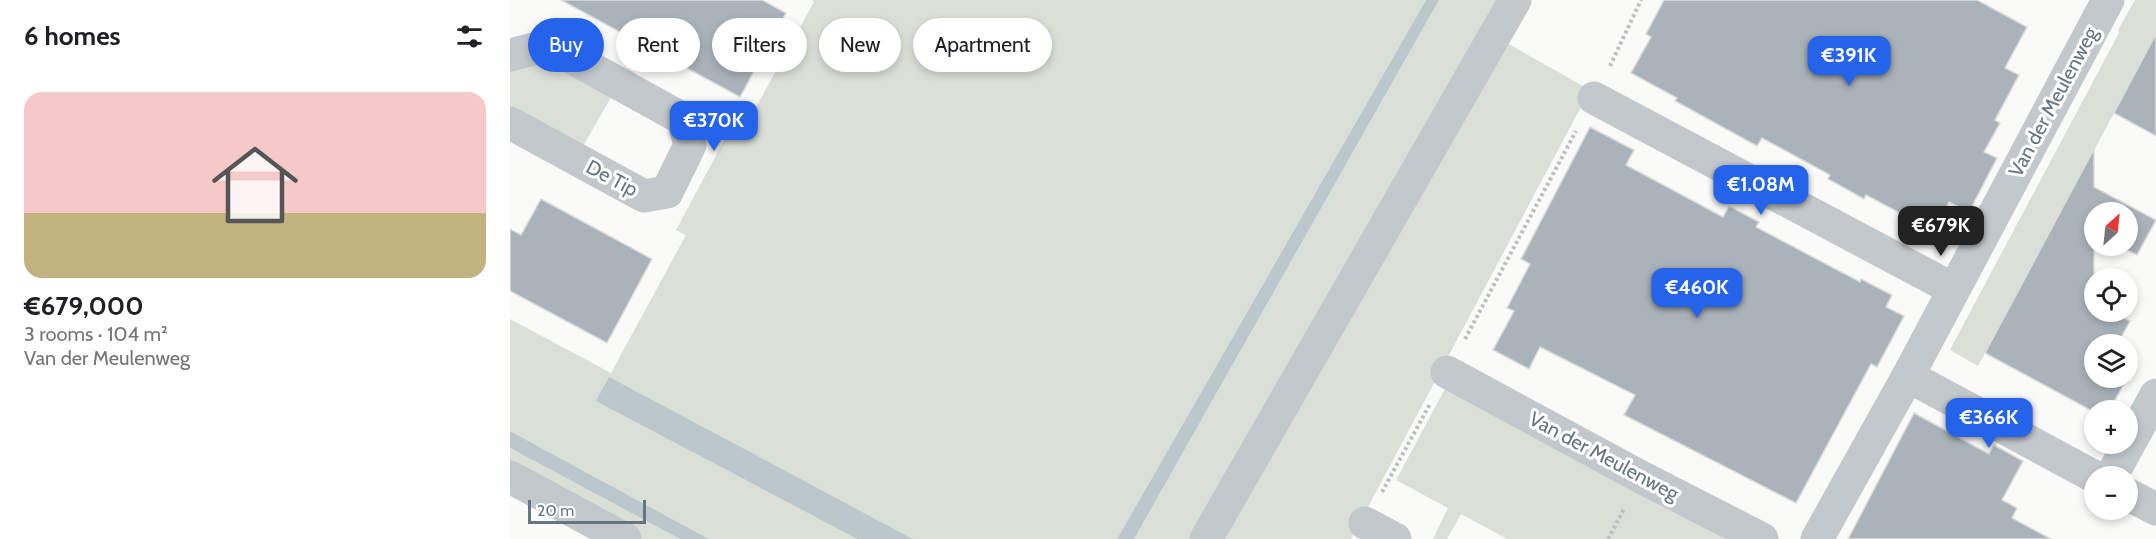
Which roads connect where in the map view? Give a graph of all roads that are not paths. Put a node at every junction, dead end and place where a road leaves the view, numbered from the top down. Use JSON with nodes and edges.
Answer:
{"nodes":[{"id":1,"x":1515,"y":0,"type":"edge"},
{"id":2,"x":2097,"y":4,"type":"edge"},
{"id":3,"x":510,"y":55,"type":"edge"},
{"id":4,"x":1594,"y":98,"type":"road end"},
{"id":5,"x":510,"y":123,"type":"edge"},
{"id":6,"x":1953,"y":289,"type":"junction"},
{"id":7,"x":1447,"y":372,"type":"road end"},
{"id":8,"x":1908,"y":376,"type":"junction"},
{"id":9,"x":2156,"y":394,"type":"edge"},
{"id":10,"x":2117,"y":466,"type":"edge"},
{"id":11,"x":2084,"y":471,"type":"edge"},
{"id":12,"x":510,"y":477,"type":"edge"},
{"id":13,"x":2138,"y":500,"type":"edge"},
{"id":14,"x":2156,"y":509,"type":"edge"},
{"id":15,"x":1365,"y":523,"type":"road end"},
{"id":16,"x":625,"y":539,"type":"edge"},
{"id":17,"x":1206,"y":539,"type":"edge"},
{"id":18,"x":1395,"y":539,"type":"edge"},
{"id":19,"x":1762,"y":539,"type":"edge"},
{"id":20,"x":1817,"y":539,"type":"edge"}],
"edges":[{"from":1,"to":17,"type":"street"},
{"from":2,"to":6,"type":"street","name":"Van der Meulenweg"},
{"from":3,"to":5,"type":"street","name":"De Tip"},
{"from":4,"to":6,"type":"street"},
{"from":6,"to":8,"type":"street","name":"Van der Meulenweg"},
{"from":7,"to":19,"type":"street","name":"Van der Meulenweg"},
{"from":8,"to":11,"type":"street"},
{"from":8,"to":20,"type":"street","name":"Van der Meulenweg"},
{"from":9,"to":10,"type":"street"},
{"from":12,"to":16,"type":"street"},
{"from":13,"to":14,"type":"street"},
{"from":15,"to":18,"type":"street"}]}
